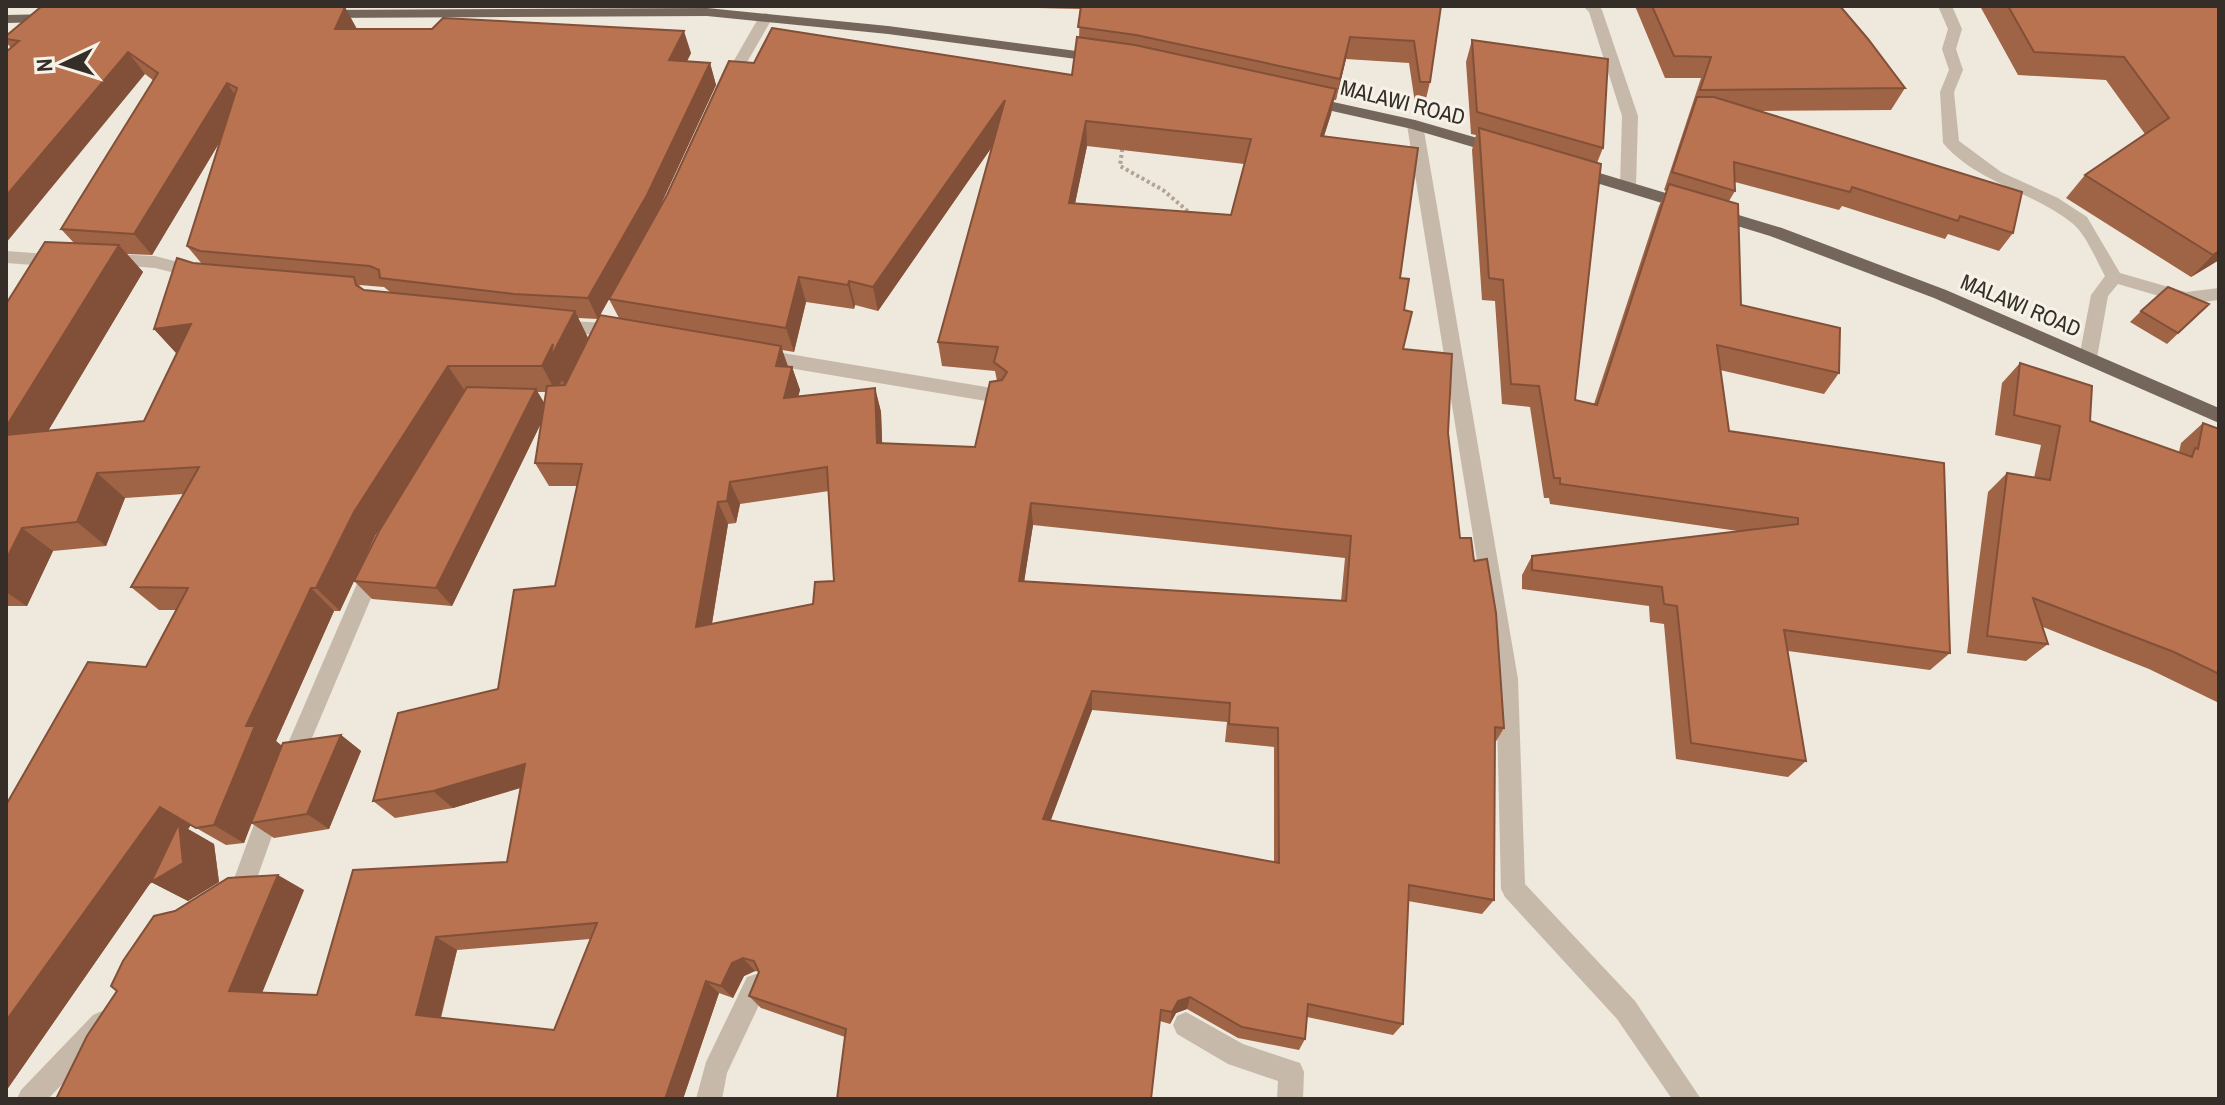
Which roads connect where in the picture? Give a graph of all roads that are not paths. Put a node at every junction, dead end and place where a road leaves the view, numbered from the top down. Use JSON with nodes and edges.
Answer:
{"nodes":[{"id":1,"x":1590,"y":6,"type":"edge"},
{"id":2,"x":1945,"y":6,"type":"edge"},
{"id":3,"x":681,"y":9,"type":"edge"},
{"id":4,"x":303,"y":14,"type":"edge"},
{"id":5,"x":69,"y":17,"type":"edge"},
{"id":6,"x":766,"y":17,"type":"junction"},
{"id":7,"x":6,"y":19,"type":"edge"},
{"id":8,"x":1119,"y":61,"type":"edge"},
{"id":9,"x":721,"y":95,"type":"edge"},
{"id":10,"x":1290,"y":97,"type":"edge"},
{"id":11,"x":1415,"y":125,"type":"junction"},
{"id":12,"x":1522,"y":156,"type":"edge"},
{"id":13,"x":1552,"y":164,"type":"edge"},
{"id":14,"x":1628,"y":186,"type":"junction"},
{"id":15,"x":6,"y":257,"type":"edge"},
{"id":16,"x":2114,"y":277,"type":"junction"},
{"id":17,"x":215,"y":281,"type":"edge"},
{"id":18,"x":2219,"y":294,"type":"edge"},
{"id":19,"x":542,"y":325,"type":"edge"},
{"id":20,"x":742,"y":352,"type":"edge"},
{"id":21,"x":2088,"y":358,"type":"junction"},
{"id":22,"x":587,"y":365,"type":"edge"},
{"id":23,"x":998,"y":396,"type":"edge"},
{"id":24,"x":2219,"y":416,"type":"edge"},
{"id":25,"x":385,"y":544,"type":"edge"},
{"id":26,"x":207,"y":907,"type":"edge"},
{"id":27,"x":756,"y":986,"type":"edge"},
{"id":28,"x":116,"y":1003,"type":"edge"},
{"id":29,"x":1186,"y":1025,"type":"edge"},
{"id":30,"x":30,"y":1099,"type":"edge"},
{"id":31,"x":709,"y":1099,"type":"edge"},
{"id":32,"x":1290,"y":1099,"type":"edge"},
{"id":33,"x":1688,"y":1099,"type":"edge"}],
"edges":[{"from":1,"to":14,"type":"street"},
{"from":2,"to":16,"type":"street"},
{"from":3,"to":4,"type":"main road"},
{"from":3,"to":6,"type":"main road"},
{"from":5,"to":7,"type":"main road"},
{"from":6,"to":8,"type":"main road"},
{"from":6,"to":9,"type":"street"},
{"from":10,"to":11,"type":"main road","name":"MALAWI ROAD"},
{"from":11,"to":12,"type":"main road","name":"MALAWI ROAD"},
{"from":11,"to":33,"type":"street"},
{"from":13,"to":14,"type":"main road","name":"MALAWI ROAD"},
{"from":14,"to":21,"type":"main road","name":"MALAWI ROAD"},
{"from":15,"to":17,"type":"street"},
{"from":16,"to":18,"type":"street"},
{"from":16,"to":21,"type":"street"},
{"from":19,"to":22,"type":"street"},
{"from":20,"to":23,"type":"street"},
{"from":21,"to":24,"type":"main road","name":"MALAWI ROAD"},
{"from":25,"to":26,"type":"street"},
{"from":27,"to":31,"type":"street"},
{"from":28,"to":30,"type":"street"},
{"from":29,"to":32,"type":"street"}]}
